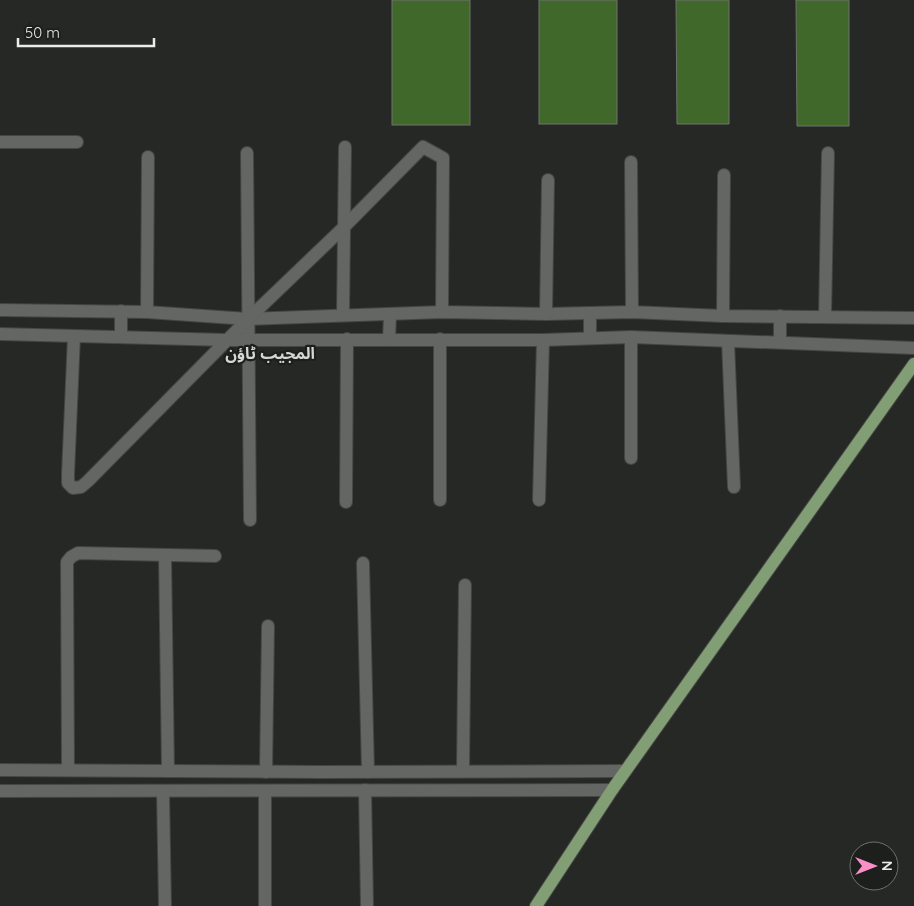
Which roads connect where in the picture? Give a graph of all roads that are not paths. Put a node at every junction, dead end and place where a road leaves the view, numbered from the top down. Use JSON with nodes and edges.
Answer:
{"nodes":[{"id":1,"x":0,"y":142,"type":"edge"},
{"id":2,"x":77,"y":142,"type":"dead end"},
{"id":3,"x":345,"y":147,"type":"dead end"},
{"id":4,"x":247,"y":153,"type":"dead end"},
{"id":5,"x":828,"y":153,"type":"dead end"},
{"id":6,"x":148,"y":157,"type":"dead end"},
{"id":7,"x":632,"y":162,"type":"dead end"},
{"id":8,"x":724,"y":175,"type":"dead end"},
{"id":9,"x":548,"y":180,"type":"dead end"},
{"id":10,"x":344,"y":227,"type":"junction"},
{"id":11,"x":0,"y":310,"type":"edge"},
{"id":12,"x":121,"y":312,"type":"junction"},
{"id":13,"x":147,"y":312,"type":"junction"},
{"id":14,"x":442,"y":312,"type":"junction"},
{"id":15,"x":632,"y":312,"type":"junction"},
{"id":16,"x":590,"y":313,"type":"junction"},
{"id":17,"x":546,"y":314,"type":"junction"},
{"id":18,"x":343,"y":315,"type":"junction"},
{"id":19,"x":390,"y":315,"type":"junction"},
{"id":20,"x":722,"y":316,"type":"junction"},
{"id":21,"x":780,"y":316,"type":"junction"},
{"id":22,"x":825,"y":317,"type":"junction"},
{"id":23,"x":914,"y":318,"type":"edge"},
{"id":24,"x":248,"y":319,"type":"junction"},
{"id":25,"x":0,"y":334,"type":"edge"},
{"id":26,"x":74,"y":336,"type":"junction"},
{"id":27,"x":121,"y":337,"type":"junction"},
{"id":28,"x":632,"y":337,"type":"junction"},
{"id":29,"x":590,"y":338,"type":"junction"},
{"id":30,"x":347,"y":339,"type":"junction"},
{"id":31,"x":227,"y":340,"type":"junction"},
{"id":32,"x":248,"y":340,"type":"junction"},
{"id":33,"x":389,"y":340,"type":"junction"},
{"id":34,"x":440,"y":340,"type":"junction"},
{"id":35,"x":544,"y":340,"type":"junction"},
{"id":36,"x":728,"y":342,"type":"junction"},
{"id":37,"x":780,"y":342,"type":"junction"},
{"id":38,"x":914,"y":348,"type":"edge"},
{"id":39,"x":914,"y":364,"type":"edge"},
{"id":40,"x":631,"y":458,"type":"dead end"},
{"id":41,"x":734,"y":487,"type":"dead end"},
{"id":42,"x":440,"y":500,"type":"dead end"},
{"id":43,"x":539,"y":500,"type":"dead end"},
{"id":44,"x":346,"y":502,"type":"dead end"},
{"id":45,"x":250,"y":520,"type":"dead end"},
{"id":46,"x":165,"y":555,"type":"junction"},
{"id":47,"x":215,"y":556,"type":"dead end"},
{"id":48,"x":364,"y":563,"type":"dead end"},
{"id":49,"x":465,"y":585,"type":"dead end"},
{"id":50,"x":268,"y":626,"type":"dead end"},
{"id":51,"x":0,"y":770,"type":"edge"},
{"id":52,"x":68,"y":770,"type":"junction"},
{"id":53,"x":168,"y":771,"type":"junction"},
{"id":54,"x":463,"y":771,"type":"junction"},
{"id":55,"x":626,"y":771,"type":"junction"},
{"id":56,"x":266,"y":772,"type":"junction"},
{"id":57,"x":320,"y":772,"type":"junction"},
{"id":58,"x":368,"y":772,"type":"junction"},
{"id":59,"x":320,"y":790,"type":"junction"},
{"id":60,"x":365,"y":790,"type":"junction"},
{"id":61,"x":612,"y":790,"type":"junction"},
{"id":62,"x":0,"y":791,"type":"edge"},
{"id":63,"x":265,"y":791,"type":"junction"},
{"id":64,"x":163,"y":792,"type":"junction"},
{"id":65,"x":166,"y":906,"type":"edge"},
{"id":66,"x":265,"y":906,"type":"edge"},
{"id":67,"x":367,"y":906,"type":"edge"},
{"id":68,"x":536,"y":906,"type":"edge"}],
"edges":[{"from":1,"to":2,"type":"street"},
{"from":3,"to":10,"type":"street"},
{"from":4,"to":24,"type":"street"},
{"from":5,"to":22,"type":"street"},
{"from":6,"to":13,"type":"street"},
{"from":7,"to":15,"type":"street"},
{"from":8,"to":20,"type":"street"},
{"from":9,"to":17,"type":"street"},
{"from":10,"to":14,"type":"street"},
{"from":10,"to":18,"type":"street"},
{"from":10,"to":24,"type":"street"},
{"from":11,"to":12,"type":"street"},
{"from":12,"to":13,"type":"street"},
{"from":12,"to":27,"type":"street"},
{"from":13,"to":24,"type":"street"},
{"from":14,"to":17,"type":"street"},
{"from":14,"to":19,"type":"street"},
{"from":15,"to":16,"type":"street"},
{"from":15,"to":20,"type":"street"},
{"from":16,"to":17,"type":"street"},
{"from":16,"to":29,"type":"street"},
{"from":18,"to":19,"type":"street"},
{"from":18,"to":24,"type":"street"},
{"from":19,"to":33,"type":"street"},
{"from":20,"to":21,"type":"street"},
{"from":21,"to":22,"type":"street"},
{"from":21,"to":37,"type":"street"},
{"from":22,"to":23,"type":"street"},
{"from":24,"to":31,"type":"street"},
{"from":24,"to":32,"type":"street"},
{"from":25,"to":26,"type":"street"},
{"from":26,"to":27,"type":"street"},
{"from":26,"to":31,"type":"street"},
{"from":27,"to":31,"type":"street"},
{"from":28,"to":29,"type":"street"},
{"from":28,"to":36,"type":"street"},
{"from":28,"to":40,"type":"street"},
{"from":29,"to":35,"type":"street"},
{"from":30,"to":32,"type":"street"},
{"from":30,"to":33,"type":"street"},
{"from":30,"to":44,"type":"street"},
{"from":31,"to":32,"type":"street"},
{"from":32,"to":45,"type":"street"},
{"from":33,"to":34,"type":"street"},
{"from":34,"to":35,"type":"street"},
{"from":34,"to":42,"type":"street"},
{"from":35,"to":43,"type":"street"},
{"from":36,"to":37,"type":"street"},
{"from":36,"to":41,"type":"street"},
{"from":37,"to":38,"type":"street"},
{"from":39,"to":55,"type":"main road"},
{"from":46,"to":47,"type":"street"},
{"from":46,"to":52,"type":"street"},
{"from":46,"to":53,"type":"street"},
{"from":48,"to":58,"type":"street"},
{"from":49,"to":54,"type":"street"},
{"from":50,"to":56,"type":"street"},
{"from":51,"to":52,"type":"street"},
{"from":52,"to":53,"type":"street"},
{"from":53,"to":56,"type":"street"},
{"from":54,"to":55,"type":"street"},
{"from":54,"to":58,"type":"street"},
{"from":55,"to":61,"type":"main road"},
{"from":56,"to":57,"type":"street"},
{"from":57,"to":58,"type":"street"},
{"from":57,"to":59,"type":"street"},
{"from":59,"to":60,"type":"street"},
{"from":59,"to":63,"type":"street"},
{"from":60,"to":61,"type":"street"},
{"from":60,"to":67,"type":"street"},
{"from":61,"to":68,"type":"main road"},
{"from":62,"to":64,"type":"street"},
{"from":63,"to":64,"type":"street"},
{"from":63,"to":66,"type":"street"},
{"from":64,"to":65,"type":"street"}]}
